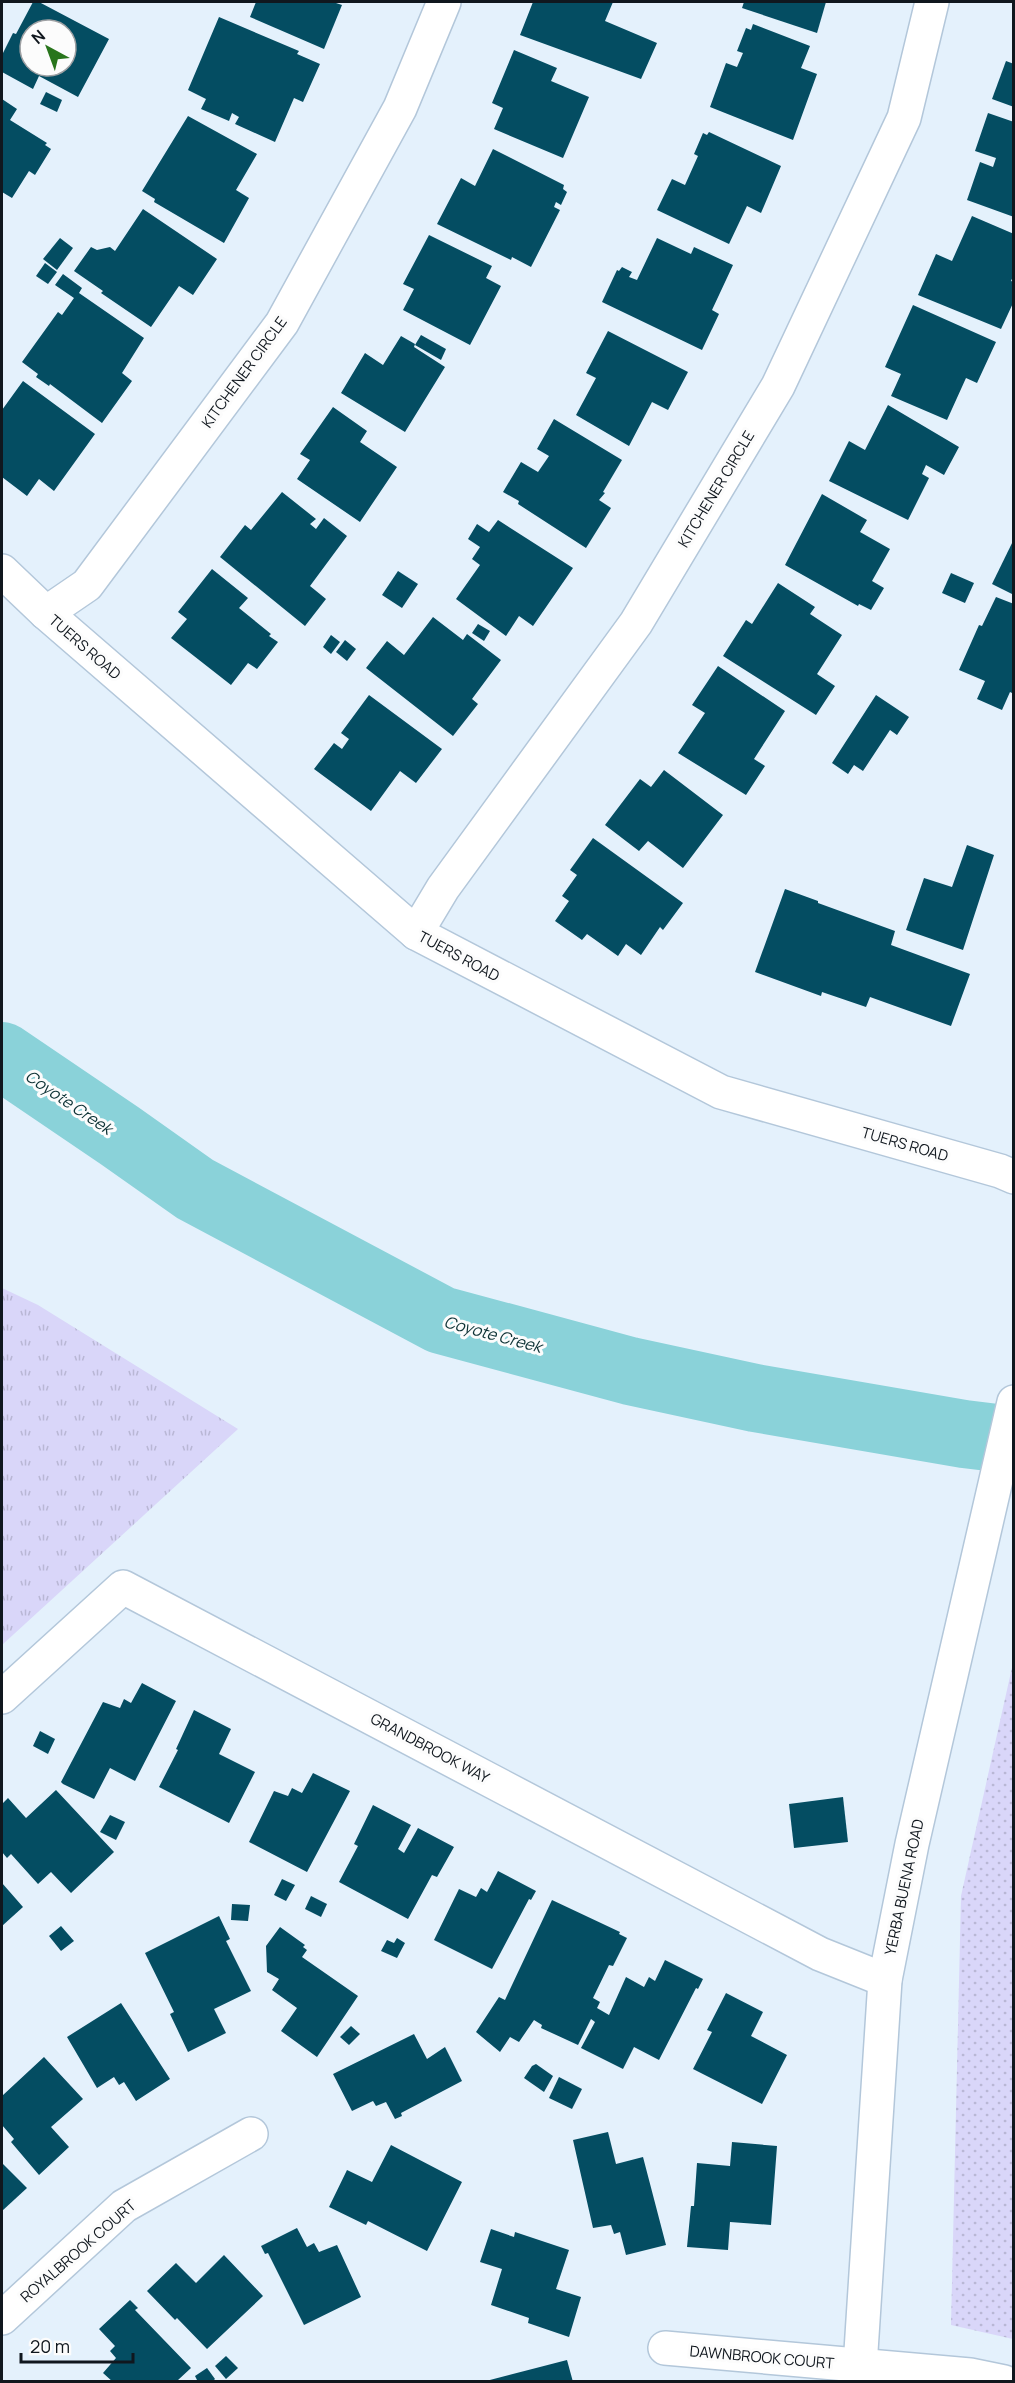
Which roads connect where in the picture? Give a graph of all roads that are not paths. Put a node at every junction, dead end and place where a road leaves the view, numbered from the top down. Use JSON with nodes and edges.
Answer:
{"nodes":[{"id":1,"x":444,"y":2,"type":"edge"},
{"id":2,"x":932,"y":2,"type":"edge"},
{"id":3,"x":2,"y":571,"type":"edge"},
{"id":4,"x":46,"y":613,"type":"junction"},
{"id":5,"x":416,"y":933,"type":"junction"},
{"id":6,"x":1014,"y":1177,"type":"edge"},
{"id":7,"x":1014,"y":1402,"type":"edge"},
{"id":8,"x":2,"y":1697,"type":"edge"},
{"id":9,"x":885,"y":1980,"type":"junction"},
{"id":10,"x":251,"y":2134,"type":"dead end"},
{"id":11,"x":2,"y":2318,"type":"edge"},
{"id":12,"x":665,"y":2348,"type":"dead end"},
{"id":13,"x":859,"y":2374,"type":"edge"},
{"id":14,"x":1004,"y":2382,"type":"edge"}],
"edges":[{"from":1,"to":4,"type":"street","name":"KITCHENER CIRCLE"},
{"from":2,"to":5,"type":"street","name":"KITCHENER CIRCLE"},
{"from":3,"to":4,"type":"street","name":"TUERS ROAD"},
{"from":4,"to":5,"type":"street","name":"TUERS ROAD"},
{"from":5,"to":6,"type":"street","name":"TUERS ROAD"},
{"from":7,"to":9,"type":"street","name":"YERBA BUENA ROAD"},
{"from":8,"to":9,"type":"street","name":"GRANDBROOK WAY"},
{"from":9,"to":13,"type":"street","name":"YERBA BUENA ROAD"},
{"from":10,"to":11,"type":"street","name":"ROYALBROOK COURT"},
{"from":12,"to":13,"type":"street","name":"DAWNBROOK COURT"},
{"from":13,"to":14,"type":"street","name":"DAWNBROOK COURT"}]}
